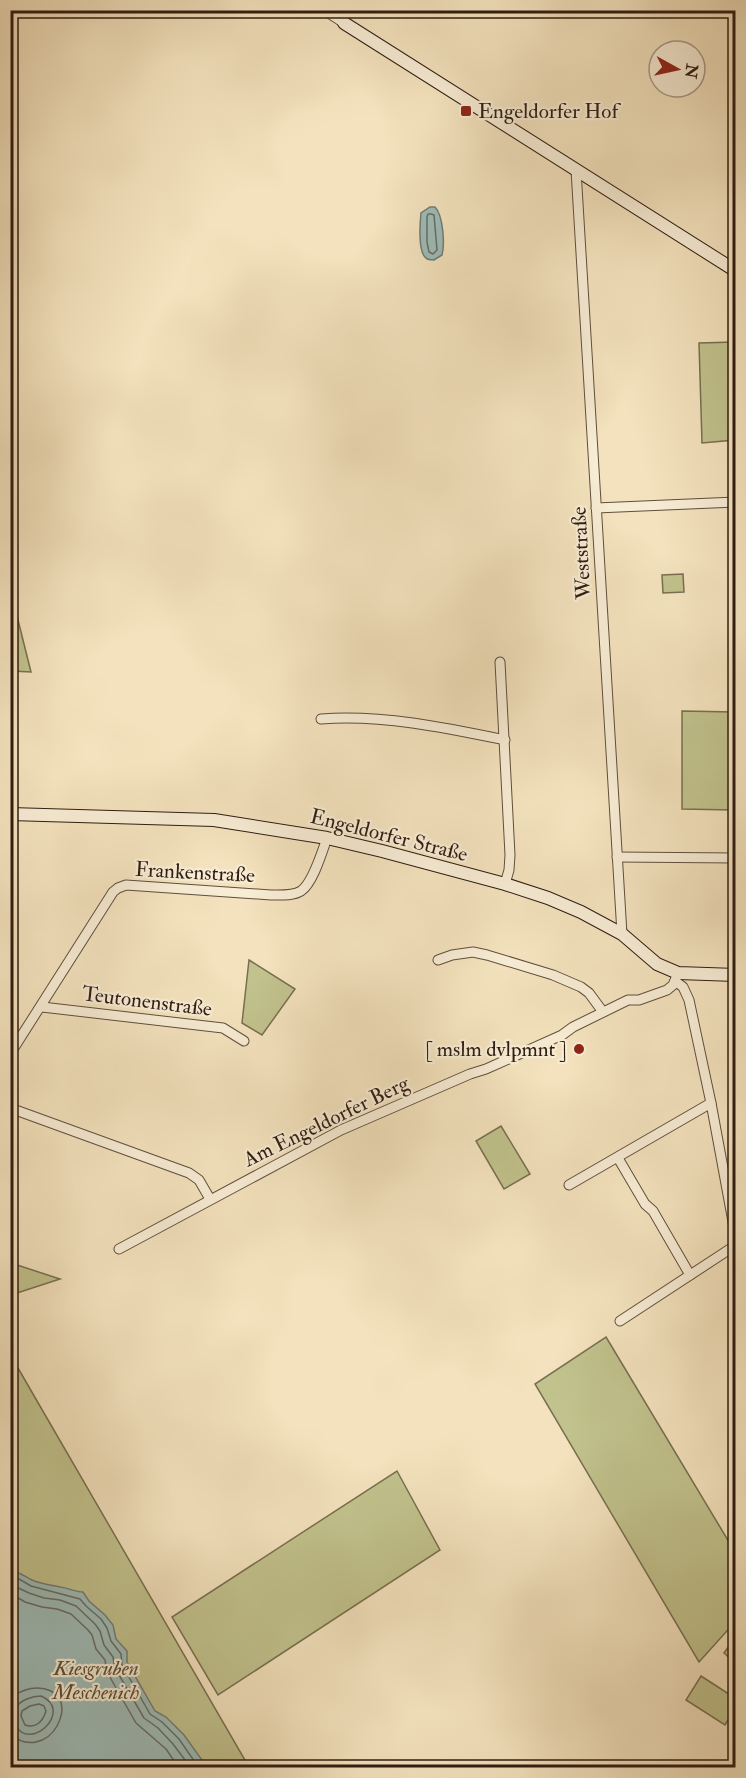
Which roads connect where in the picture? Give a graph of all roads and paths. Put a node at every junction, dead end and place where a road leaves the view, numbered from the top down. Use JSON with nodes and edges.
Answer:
{"nodes":[{"id":1,"x":324,"y":10,"type":"edge"},
{"id":2,"x":344,"y":23,"type":"joint"},
{"id":3,"x":576,"y":170,"type":"junction"},
{"id":4,"x":735,"y":271,"type":"edge"},
{"id":5,"x":735,"y":502,"type":"edge"},
{"id":6,"x":596,"y":508,"type":"junction"},
{"id":7,"x":500,"y":662,"type":"dead end"},
{"id":8,"x":321,"y":719,"type":"dead end"},
{"id":9,"x":505,"y":740,"type":"junction"},
{"id":10,"x":10,"y":814,"type":"edge"},
{"id":11,"x":327,"y":838,"type":"junction"},
{"id":12,"x":617,"y":857,"type":"junction"},
{"id":13,"x":735,"y":858,"type":"edge"},
{"id":14,"x":505,"y":884,"type":"junction"},
{"id":15,"x":622,"y":934,"type":"junction"},
{"id":16,"x":438,"y":960,"type":"dead end"},
{"id":17,"x":735,"y":975,"type":"edge"},
{"id":18,"x":677,"y":977,"type":"junction"},
{"id":19,"x":42,"y":1007,"type":"junction"},
{"id":20,"x":603,"y":1012,"type":"junction"},
{"id":21,"x":244,"y":1041,"type":"dead end"},
{"id":22,"x":10,"y":1054,"type":"edge"},
{"id":23,"x":711,"y":1103,"type":"junction"},
{"id":24,"x":10,"y":1108,"type":"edge"},
{"id":25,"x":618,"y":1158,"type":"junction"},
{"id":26,"x":569,"y":1185,"type":"dead end"},
{"id":27,"x":210,"y":1200,"type":"junction"},
{"id":28,"x":735,"y":1238,"type":"edge"},
{"id":29,"x":735,"y":1245,"type":"edge"},
{"id":30,"x":119,"y":1249,"type":"dead end"},
{"id":31,"x":690,"y":1275,"type":"junction"},
{"id":32,"x":620,"y":1321,"type":"dead end"}],
"edges":[{"from":1,"to":2,"type":"street"},
{"from":2,"to":3,"type":"street"},
{"from":3,"to":4,"type":"street"},
{"from":3,"to":6,"type":"street","name":"Weststraße"},
{"from":5,"to":6,"type":"street"},
{"from":6,"to":12,"type":"street","name":"Weststraße"},
{"from":7,"to":9,"type":"street"},
{"from":8,"to":9,"type":"street"},
{"from":9,"to":14,"type":"street"},
{"from":10,"to":11,"type":"street","name":"Engeldorfer Straße"},
{"from":11,"to":14,"type":"street","name":"Engeldorfer Straße"},
{"from":11,"to":19,"type":"street","name":"Frankenstraße"},
{"from":12,"to":13,"type":"street"},
{"from":12,"to":15,"type":"street","name":"Weststraße"},
{"from":14,"to":15,"type":"street","name":"Engeldorfer Straße"},
{"from":15,"to":18,"type":"street","name":"Engeldorfer Straße"},
{"from":16,"to":20,"type":"street"},
{"from":17,"to":18,"type":"street","name":"Engeldorfer Straße"},
{"from":18,"to":20,"type":"street","name":"Am Engeldorfer Berg"},
{"from":18,"to":23,"type":"street"},
{"from":19,"to":21,"type":"street","name":"Teutonenstraße"},
{"from":19,"to":22,"type":"street","name":"Frankenstraße"},
{"from":20,"to":27,"type":"street","name":"Am Engeldorfer Berg"},
{"from":23,"to":25,"type":"street"},
{"from":23,"to":28,"type":"street"},
{"from":24,"to":27,"type":"street"},
{"from":25,"to":26,"type":"street"},
{"from":25,"to":31,"type":"street"},
{"from":27,"to":30,"type":"street","name":"Am Engeldorfer Berg"},
{"from":29,"to":31,"type":"street"},
{"from":31,"to":32,"type":"street"}]}
